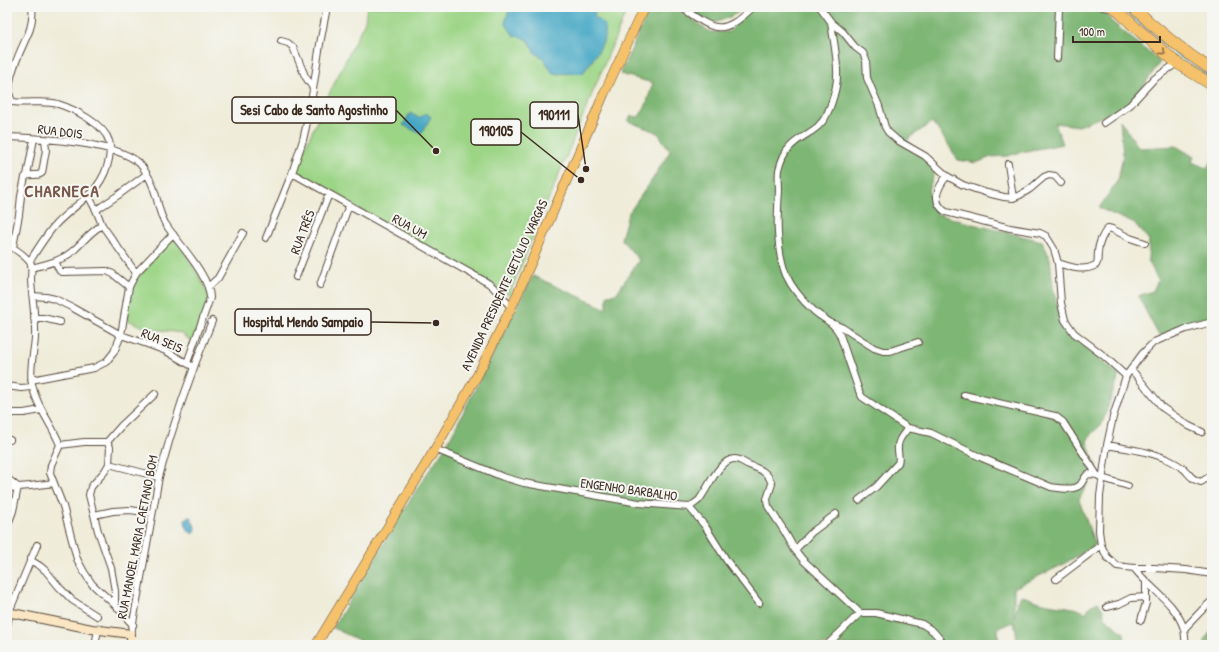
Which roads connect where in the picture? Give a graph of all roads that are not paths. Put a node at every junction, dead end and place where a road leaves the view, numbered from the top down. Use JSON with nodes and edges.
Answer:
{"nodes":[{"id":1,"x":32,"y":7,"type":"edge"},
{"id":2,"x":327,"y":7,"type":"edge"},
{"id":3,"x":644,"y":7,"type":"edge"},
{"id":4,"x":681,"y":7,"type":"edge"},
{"id":5,"x":753,"y":7,"type":"edge"},
{"id":6,"x":820,"y":7,"type":"edge"},
{"id":7,"x":1059,"y":7,"type":"edge"},
{"id":8,"x":1110,"y":7,"type":"edge"},
{"id":9,"x":1133,"y":7,"type":"edge"},
{"id":10,"x":831,"y":22,"type":"junction"},
{"id":11,"x":281,"y":41,"type":"dead end"},
{"id":12,"x":1057,"y":58,"type":"dead end"},
{"id":13,"x":1177,"y":63,"type":"junction"},
{"id":14,"x":1212,"y":70,"type":"edge"},
{"id":15,"x":8,"y":81,"type":"edge"},
{"id":16,"x":1212,"y":86,"type":"edge"},
{"id":17,"x":313,"y":88,"type":"junction"},
{"id":18,"x":1104,"y":122,"type":"dead end"},
{"id":19,"x":7,"y":137,"type":"edge"},
{"id":20,"x":34,"y":139,"type":"junction"},
{"id":21,"x":45,"y":139,"type":"junction"},
{"id":22,"x":111,"y":150,"type":"junction"},
{"id":23,"x":1008,"y":164,"type":"dead end"},
{"id":24,"x":292,"y":173,"type":"junction"},
{"id":25,"x":147,"y":174,"type":"junction"},
{"id":26,"x":27,"y":175,"type":"junction"},
{"id":27,"x":947,"y":176,"type":"junction"},
{"id":28,"x":1061,"y":183,"type":"dead end"},
{"id":29,"x":329,"y":194,"type":"junction"},
{"id":30,"x":88,"y":195,"type":"junction"},
{"id":31,"x":1013,"y":198,"type":"junction"},
{"id":32,"x":349,"y":205,"type":"junction"},
{"id":33,"x":96,"y":210,"type":"junction"},
{"id":34,"x":102,"y":225,"type":"junction"},
{"id":35,"x":243,"y":233,"type":"dead end"},
{"id":36,"x":173,"y":234,"type":"junction"},
{"id":37,"x":266,"y":238,"type":"dead end"},
{"id":38,"x":1145,"y":243,"type":"dead end"},
{"id":39,"x":10,"y":246,"type":"edge"},
{"id":40,"x":30,"y":261,"type":"junction"},
{"id":41,"x":55,"y":262,"type":"junction"},
{"id":42,"x":1058,"y":263,"type":"junction"},
{"id":43,"x":31,"y":268,"type":"junction"},
{"id":44,"x":136,"y":273,"type":"junction"},
{"id":45,"x":296,"y":277,"type":"dead end"},
{"id":46,"x":320,"y":285,"type":"dead end"},
{"id":47,"x":129,"y":287,"type":"junction"},
{"id":48,"x":208,"y":287,"type":"junction"},
{"id":49,"x":33,"y":296,"type":"junction"},
{"id":50,"x":511,"y":307,"type":"junction"},
{"id":51,"x":34,"y":318,"type":"junction"},
{"id":52,"x":212,"y":321,"type":"dead end"},
{"id":53,"x":60,"y":322,"type":"dead end"},
{"id":54,"x":1212,"y":322,"type":"edge"},
{"id":55,"x":833,"y":324,"type":"junction"},
{"id":56,"x":121,"y":335,"type":"junction"},
{"id":57,"x":918,"y":342,"type":"dead end"},
{"id":58,"x":187,"y":363,"type":"junction"},
{"id":59,"x":194,"y":366,"type":"junction"},
{"id":60,"x":1131,"y":369,"type":"junction"},
{"id":61,"x":1126,"y":376,"type":"junction"},
{"id":62,"x":32,"y":384,"type":"junction"},
{"id":63,"x":7,"y":386,"type":"edge"},
{"id":64,"x":155,"y":394,"type":"dead end"},
{"id":65,"x":964,"y":395,"type":"dead end"},
{"id":66,"x":41,"y":410,"type":"junction"},
{"id":67,"x":7,"y":413,"type":"edge"},
{"id":68,"x":908,"y":428,"type":"junction"},
{"id":69,"x":1202,"y":432,"type":"dead end"},
{"id":70,"x":107,"y":442,"type":"junction"},
{"id":71,"x":60,"y":445,"type":"junction"},
{"id":72,"x":1107,"y":445,"type":"junction"},
{"id":73,"x":435,"y":449,"type":"junction"},
{"id":74,"x":109,"y":464,"type":"junction"},
{"id":75,"x":1212,"y":475,"type":"edge"},
{"id":76,"x":1100,"y":476,"type":"junction"},
{"id":77,"x":159,"y":477,"type":"junction"},
{"id":78,"x":7,"y":478,"type":"edge"},
{"id":79,"x":54,"y":483,"type":"junction"},
{"id":80,"x":1128,"y":486,"type":"dead end"},
{"id":81,"x":18,"y":487,"type":"junction"},
{"id":82,"x":7,"y":488,"type":"edge"},
{"id":83,"x":859,"y":500,"type":"dead end"},
{"id":84,"x":689,"y":507,"type":"junction"},
{"id":85,"x":152,"y":513,"type":"junction"},
{"id":86,"x":836,"y":514,"type":"dead end"},
{"id":87,"x":94,"y":515,"type":"junction"},
{"id":88,"x":7,"y":527,"type":"edge"},
{"id":89,"x":37,"y":545,"type":"dead end"},
{"id":90,"x":1101,"y":545,"type":"junction"},
{"id":91,"x":795,"y":550,"type":"junction"},
{"id":92,"x":30,"y":560,"type":"junction"},
{"id":93,"x":1134,"y":568,"type":"junction"},
{"id":94,"x":1212,"y":574,"type":"edge"},
{"id":95,"x":1056,"y":579,"type":"dead end"},
{"id":96,"x":1146,"y":582,"type":"junction"},
{"id":97,"x":1146,"y":597,"type":"junction"},
{"id":98,"x":1212,"y":601,"type":"edge"},
{"id":99,"x":758,"y":603,"type":"dead end"},
{"id":100,"x":115,"y":605,"type":"junction"},
{"id":101,"x":1107,"y":607,"type":"dead end"},
{"id":102,"x":9,"y":612,"type":"edge"},
{"id":103,"x":860,"y":613,"type":"junction"},
{"id":104,"x":97,"y":616,"type":"dead end"},
{"id":105,"x":1141,"y":620,"type":"dead end"},
{"id":106,"x":133,"y":625,"type":"junction"},
{"id":107,"x":7,"y":626,"type":"edge"},
{"id":108,"x":1184,"y":629,"type":"junction"},
{"id":109,"x":98,"y":630,"type":"junction"},
{"id":110,"x":131,"y":634,"type":"junction"},
{"id":111,"x":95,"y":645,"type":"edge"},
{"id":112,"x":131,"y":645,"type":"edge"},
{"id":113,"x":316,"y":645,"type":"edge"},
{"id":114,"x":827,"y":645,"type":"edge"},
{"id":115,"x":945,"y":645,"type":"edge"},
{"id":116,"x":1186,"y":645,"type":"edge"}],
"edges":[{"from":1,"to":15,"type":"street"},
{"from":2,"to":17,"type":"street"},
{"from":3,"to":50,"type":"main road","name":"AVENIDA PRESIDENTE GETÚLIO VARGAS"},
{"from":4,"to":5,"type":"street"},
{"from":6,"to":10,"type":"street"},
{"from":7,"to":12,"type":"street"},
{"from":8,"to":13,"type":"highway","one_way":true},
{"from":9,"to":14,"type":"highway"},
{"from":10,"to":27,"type":"street"},
{"from":10,"to":55,"type":"street"},
{"from":11,"to":17,"type":"street"},
{"from":13,"to":16,"type":"highway"},
{"from":13,"to":18,"type":"street"},
{"from":15,"to":22,"type":"street"},
{"from":17,"to":24,"type":"street"},
{"from":19,"to":20,"type":"street","name":"RUA DOIS"},
{"from":20,"to":21,"type":"street","name":"RUA DOIS"},
{"from":20,"to":26,"type":"street"},
{"from":21,"to":22,"type":"street","name":"RUA DOIS"},
{"from":21,"to":26,"type":"street"},
{"from":22,"to":25,"type":"street","name":"RUA DOIS"},
{"from":22,"to":30,"type":"street"},
{"from":23,"to":31,"type":"street"},
{"from":24,"to":29,"type":"street","name":"RUA UM"},
{"from":24,"to":37,"type":"street"},
{"from":25,"to":33,"type":"street"},
{"from":25,"to":36,"type":"street","name":"RUA DOIS"},
{"from":26,"to":39,"type":"street"},
{"from":27,"to":31,"type":"street"},
{"from":27,"to":42,"type":"street"},
{"from":28,"to":31,"type":"street"},
{"from":29,"to":32,"type":"street","name":"RUA UM"},
{"from":29,"to":45,"type":"street","name":"RUA TRÊS"},
{"from":30,"to":33,"type":"street"},
{"from":30,"to":40,"type":"street"},
{"from":32,"to":46,"type":"street"},
{"from":32,"to":50,"type":"street","name":"RUA UM"},
{"from":33,"to":34,"type":"street"},
{"from":34,"to":41,"type":"street"},
{"from":34,"to":44,"type":"street"},
{"from":35,"to":48,"type":"street"},
{"from":36,"to":44,"type":"street"},
{"from":36,"to":48,"type":"street","name":"RUA DOIS"},
{"from":38,"to":42,"type":"street"},
{"from":39,"to":40,"type":"street"},
{"from":40,"to":43,"type":"street"},
{"from":41,"to":43,"type":"street"},
{"from":41,"to":47,"type":"street"},
{"from":42,"to":61,"type":"street"},
{"from":43,"to":49,"type":"street"},
{"from":44,"to":47,"type":"street"},
{"from":47,"to":56,"type":"street"},
{"from":48,"to":58,"type":"street"},
{"from":49,"to":51,"type":"street"},
{"from":49,"to":56,"type":"street","name":"RUA SEIS"},
{"from":50,"to":73,"type":"main road","name":"AVENIDA PRESIDENTE GETÚLIO VARGAS"},
{"from":51,"to":53,"type":"street"},
{"from":51,"to":62,"type":"street"},
{"from":52,"to":59,"type":"street","name":"RUA MANOEL MARIA CAETANO BOM"},
{"from":54,"to":60,"type":"street"},
{"from":55,"to":57,"type":"street"},
{"from":55,"to":68,"type":"street"},
{"from":56,"to":58,"type":"street","name":"RUA SEIS"},
{"from":56,"to":62,"type":"street"},
{"from":58,"to":59,"type":"street","name":"RUA SEIS"},
{"from":59,"to":77,"type":"street","name":"RUA MANOEL MARIA CAETANO BOM"},
{"from":60,"to":61,"type":"street"},
{"from":60,"to":69,"type":"street"},
{"from":61,"to":72,"type":"street"},
{"from":62,"to":63,"type":"street"},
{"from":62,"to":66,"type":"street"},
{"from":64,"to":70,"type":"street"},
{"from":65,"to":76,"type":"street"},
{"from":66,"to":67,"type":"street"},
{"from":66,"to":71,"type":"street"},
{"from":68,"to":76,"type":"street"},
{"from":68,"to":83,"type":"street"},
{"from":70,"to":71,"type":"street"},
{"from":70,"to":74,"type":"street"},
{"from":71,"to":79,"type":"street"},
{"from":72,"to":75,"type":"street"},
{"from":72,"to":76,"type":"street"},
{"from":73,"to":84,"type":"street","name":"ENGENHO BARBALHO"},
{"from":73,"to":113,"type":"main road","name":"AVENIDA PRESIDENTE GETÚLIO VARGAS"},
{"from":74,"to":77,"type":"street"},
{"from":74,"to":87,"type":"street"},
{"from":76,"to":80,"type":"street"},
{"from":76,"to":90,"type":"street"},
{"from":77,"to":85,"type":"street","name":"RUA MANOEL MARIA CAETANO BOM"},
{"from":78,"to":81,"type":"street"},
{"from":79,"to":81,"type":"street"},
{"from":79,"to":100,"type":"street"},
{"from":81,"to":82,"type":"street"},
{"from":81,"to":88,"type":"street"},
{"from":84,"to":91,"type":"street","name":"ENGENHO BARBALHO"},
{"from":84,"to":99,"type":"street"},
{"from":85,"to":87,"type":"street"},
{"from":85,"to":106,"type":"street","name":"RUA MANOEL MARIA CAETANO BOM"},
{"from":86,"to":91,"type":"street"},
{"from":87,"to":100,"type":"street"},
{"from":89,"to":92,"type":"street"},
{"from":90,"to":93,"type":"street"},
{"from":90,"to":95,"type":"street"},
{"from":91,"to":103,"type":"street","name":"ENGENHO BARBALHO"},
{"from":92,"to":102,"type":"street"},
{"from":92,"to":104,"type":"street"},
{"from":93,"to":94,"type":"street"},
{"from":93,"to":96,"type":"street"},
{"from":96,"to":97,"type":"street"},
{"from":96,"to":108,"type":"street"},
{"from":97,"to":101,"type":"street"},
{"from":97,"to":105,"type":"street"},
{"from":98,"to":108,"type":"street"},
{"from":100,"to":106,"type":"street"},
{"from":102,"to":107,"type":"street"},
{"from":102,"to":109,"type":"street"},
{"from":103,"to":114,"type":"street"},
{"from":103,"to":115,"type":"street"},
{"from":106,"to":110,"type":"street","name":"RUA MANOEL MARIA CAETANO BOM"},
{"from":108,"to":116,"type":"street"},
{"from":109,"to":110,"type":"street"},
{"from":109,"to":111,"type":"street"},
{"from":110,"to":112,"type":"street","name":"RUA MANOEL MARIA CAETANO BOM"}]}
